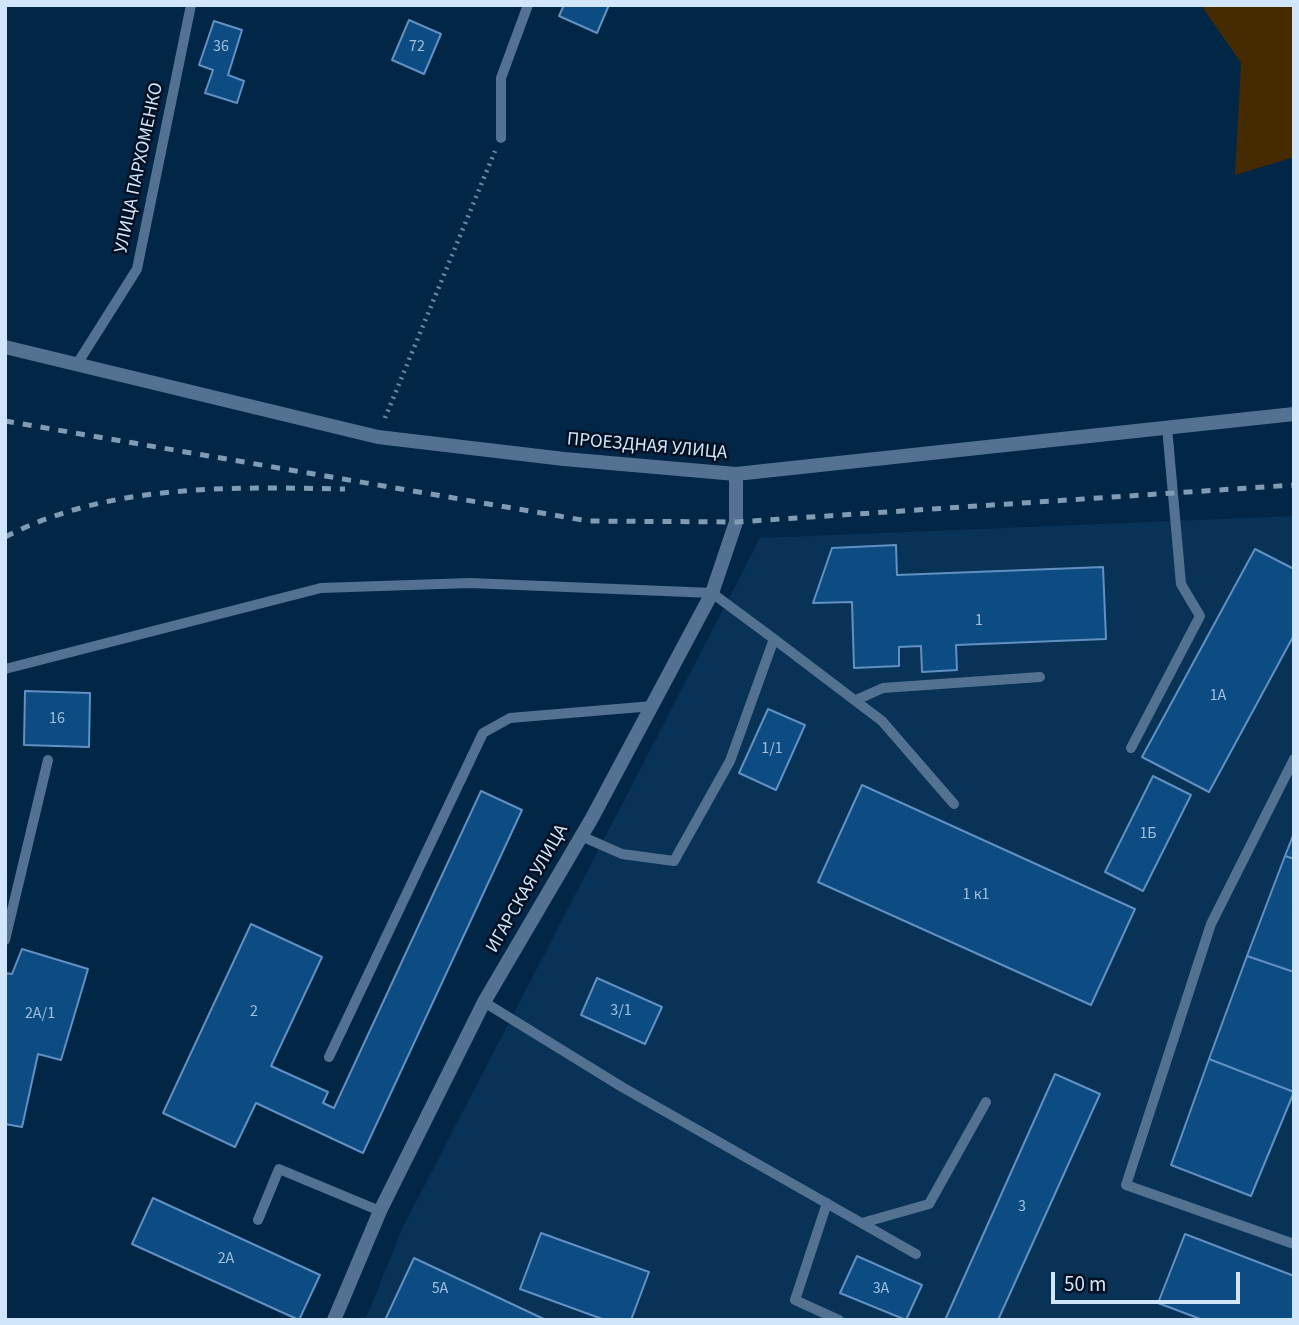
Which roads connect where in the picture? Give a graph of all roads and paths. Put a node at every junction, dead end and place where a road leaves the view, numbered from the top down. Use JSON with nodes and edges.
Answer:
{"nodes":[{"id":1,"x":191,"y":5,"type":"edge"},
{"id":2,"x":528,"y":5,"type":"edge"},
{"id":3,"x":501,"y":138,"type":"joint"},
{"id":4,"x":5,"y":347,"type":"edge"},
{"id":5,"x":77,"y":364,"type":"junction"},
{"id":6,"x":1294,"y":414,"type":"edge"},
{"id":7,"x":1167,"y":427,"type":"junction"},
{"id":8,"x":378,"y":437,"type":"junction"},
{"id":9,"x":736,"y":474,"type":"junction"},
{"id":10,"x":712,"y":593,"type":"junction"},
{"id":11,"x":774,"y":639,"type":"junction"},
{"id":12,"x":5,"y":668,"type":"edge"},
{"id":13,"x":1040,"y":677,"type":"dead end"},
{"id":14,"x":856,"y":700,"type":"junction"},
{"id":15,"x":653,"y":706,"type":"junction"},
{"id":16,"x":1131,"y":748,"type":"dead end"},
{"id":17,"x":48,"y":760,"type":"dead end"},
{"id":18,"x":1294,"y":760,"type":"edge"},
{"id":19,"x":954,"y":804,"type":"dead end"},
{"id":20,"x":581,"y":836,"type":"junction"},
{"id":21,"x":5,"y":940,"type":"edge"},
{"id":22,"x":484,"y":1002,"type":"junction"},
{"id":23,"x":329,"y":1057,"type":"dead end"},
{"id":24,"x":986,"y":1102,"type":"dead end"},
{"id":25,"x":827,"y":1203,"type":"junction"},
{"id":26,"x":380,"y":1211,"type":"junction"},
{"id":27,"x":258,"y":1220,"type":"dead end"},
{"id":28,"x":863,"y":1223,"type":"junction"},
{"id":29,"x":1294,"y":1244,"type":"edge"},
{"id":30,"x":916,"y":1254,"type":"dead end"},
{"id":31,"x":334,"y":1320,"type":"edge"},
{"id":32,"x":839,"y":1320,"type":"edge"}],
"edges":[{"from":1,"to":5,"type":"lane","name":"УЛИЦА ПАРХОМЕНКО"},
{"from":2,"to":3,"type":"lane"},
{"from":3,"to":8,"type":"path"},
{"from":4,"to":5,"type":"street","name":"ПРОЕЗДНАЯ УЛИЦА"},
{"from":5,"to":8,"type":"street","name":"ПРОЕЗДНАЯ УЛИЦА"},
{"from":6,"to":7,"type":"street","name":"ПРОЕЗДНАЯ УЛИЦА"},
{"from":7,"to":9,"type":"street","name":"ПРОЕЗДНАЯ УЛИЦА"},
{"from":7,"to":16,"type":"lane"},
{"from":8,"to":9,"type":"street","name":"ПРОЕЗДНАЯ УЛИЦА"},
{"from":9,"to":10,"type":"street","name":"ИГАРСКАЯ УЛИЦА"},
{"from":10,"to":11,"type":"lane"},
{"from":10,"to":12,"type":"lane"},
{"from":10,"to":15,"type":"street","name":"ИГАРСКАЯ УЛИЦА"},
{"from":11,"to":14,"type":"lane"},
{"from":11,"to":20,"type":"lane"},
{"from":13,"to":14,"type":"lane"},
{"from":14,"to":19,"type":"lane"},
{"from":15,"to":20,"type":"street","name":"ИГАРСКАЯ УЛИЦА"},
{"from":15,"to":23,"type":"lane"},
{"from":17,"to":21,"type":"lane"},
{"from":18,"to":29,"type":"lane"},
{"from":20,"to":22,"type":"street","name":"ИГАРСКАЯ УЛИЦА"},
{"from":22,"to":25,"type":"lane"},
{"from":22,"to":26,"type":"street","name":"ИГАРСКАЯ УЛИЦА"},
{"from":24,"to":28,"type":"lane"},
{"from":25,"to":28,"type":"lane"},
{"from":25,"to":32,"type":"lane"},
{"from":26,"to":27,"type":"lane"},
{"from":26,"to":31,"type":"street","name":"ИГАРСКАЯ УЛИЦА"},
{"from":28,"to":30,"type":"lane"}]}
